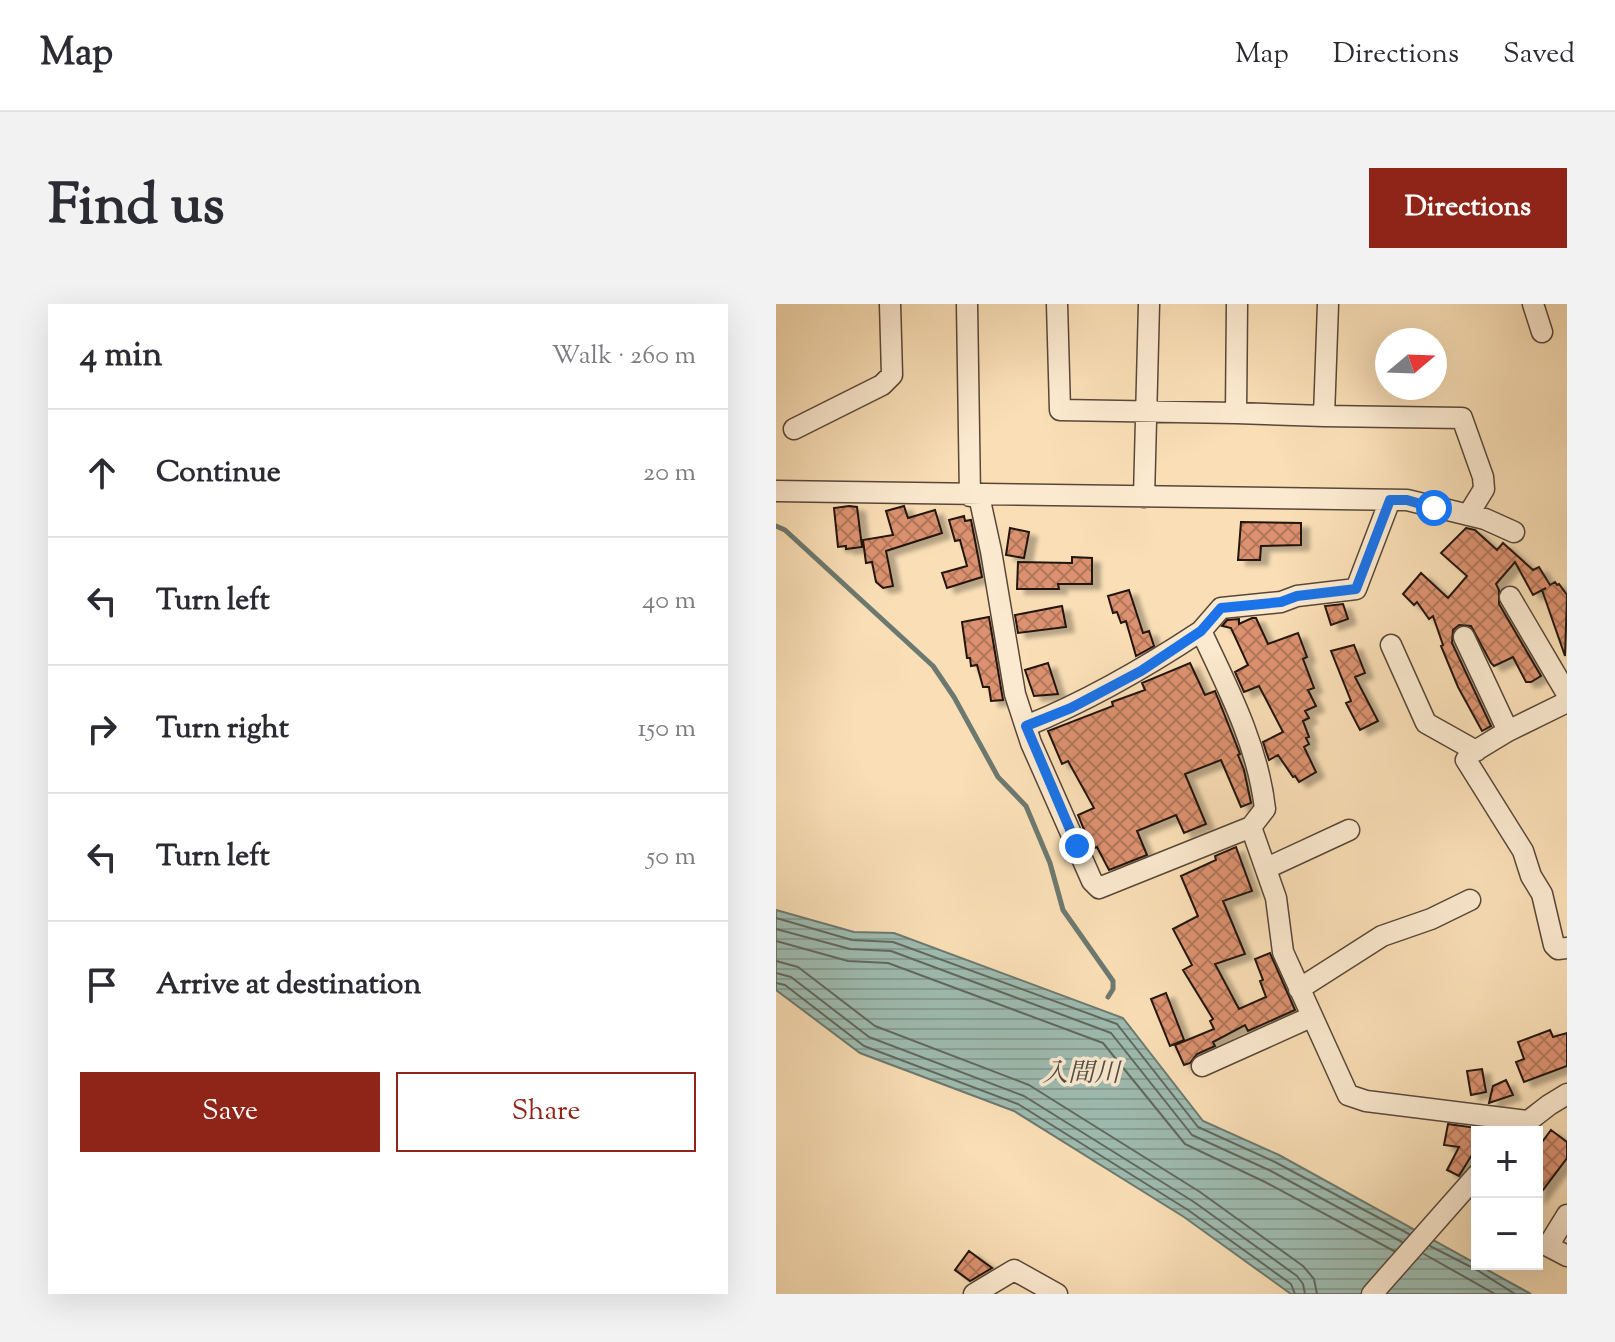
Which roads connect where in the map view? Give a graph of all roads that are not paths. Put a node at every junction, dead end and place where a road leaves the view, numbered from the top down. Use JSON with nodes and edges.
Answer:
{"nodes":[{"id":1,"x":890,"y":304,"type":"edge"},
{"id":2,"x":967,"y":304,"type":"edge"},
{"id":3,"x":1057,"y":304,"type":"edge"},
{"id":4,"x":1149,"y":304,"type":"edge"},
{"id":5,"x":1237,"y":304,"type":"edge"},
{"id":6,"x":1328,"y":304,"type":"edge"},
{"id":7,"x":1533,"y":304,"type":"edge"},
{"id":8,"x":1542,"y":332,"type":"dead end"},
{"id":9,"x":1147,"y":410,"type":"junction"},
{"id":10,"x":1236,"y":413,"type":"junction"},
{"id":11,"x":1324,"y":416,"type":"junction"},
{"id":12,"x":794,"y":429,"type":"dead end"},
{"id":13,"x":776,"y":491,"type":"edge"},
{"id":14,"x":975,"y":496,"type":"junction"},
{"id":15,"x":1144,"y":497,"type":"junction"},
{"id":16,"x":1390,"y":500,"type":"junction"},
{"id":17,"x":1468,"y":515,"type":"junction"},
{"id":18,"x":1514,"y":532,"type":"dead end"},
{"id":19,"x":1510,"y":597,"type":"dead end"},
{"id":20,"x":1201,"y":631,"type":"junction"},
{"id":21,"x":1464,"y":637,"type":"dead end"},
{"id":22,"x":1391,"y":645,"type":"dead end"},
{"id":23,"x":1567,"y":694,"type":"edge"},
{"id":24,"x":1567,"y":702,"type":"edge"},
{"id":25,"x":1026,"y":726,"type":"junction"},
{"id":26,"x":1508,"y":731,"type":"junction"},
{"id":27,"x":1476,"y":751,"type":"junction"},
{"id":28,"x":1251,"y":827,"type":"junction"},
{"id":29,"x":1349,"y":830,"type":"dead end"},
{"id":30,"x":1267,"y":868,"type":"junction"},
{"id":31,"x":1470,"y":900,"type":"dead end"},
{"id":32,"x":1567,"y":948,"type":"edge"},
{"id":33,"x":1299,"y":989,"type":"junction"},
{"id":34,"x":1311,"y":1017,"type":"junction"},
{"id":35,"x":1202,"y":1066,"type":"dead end"},
{"id":36,"x":1567,"y":1094,"type":"edge"},
{"id":37,"x":1521,"y":1126,"type":"edge"},
{"id":38,"x":1471,"y":1182,"type":"edge"},
{"id":39,"x":1567,"y":1215,"type":"edge"},
{"id":40,"x":1567,"y":1256,"type":"edge"},
{"id":41,"x":974,"y":1294,"type":"edge"},
{"id":42,"x":1057,"y":1294,"type":"edge"},
{"id":43,"x":1372,"y":1294,"type":"edge"}],
"edges":[{"from":1,"to":12,"type":"street"},
{"from":2,"to":14,"type":"street"},
{"from":3,"to":9,"type":"street"},
{"from":4,"to":9,"type":"street"},
{"from":5,"to":10,"type":"street"},
{"from":6,"to":11,"type":"street"},
{"from":7,"to":8,"type":"street"},
{"from":9,"to":10,"type":"street"},
{"from":9,"to":15,"type":"street"},
{"from":10,"to":11,"type":"street"},
{"from":11,"to":17,"type":"street"},
{"from":13,"to":14,"type":"street"},
{"from":14,"to":15,"type":"street"},
{"from":14,"to":25,"type":"street"},
{"from":15,"to":16,"type":"street"},
{"from":16,"to":17,"type":"street"},
{"from":16,"to":20,"type":"street"},
{"from":17,"to":18,"type":"street"},
{"from":19,"to":23,"type":"street"},
{"from":20,"to":25,"type":"street"},
{"from":20,"to":28,"type":"street"},
{"from":21,"to":26,"type":"street"},
{"from":22,"to":27,"type":"street"},
{"from":24,"to":26,"type":"street"},
{"from":25,"to":28,"type":"street"},
{"from":26,"to":27,"type":"street"},
{"from":27,"to":32,"type":"street"},
{"from":28,"to":30,"type":"street"},
{"from":29,"to":30,"type":"street"},
{"from":30,"to":33,"type":"street"},
{"from":31,"to":33,"type":"street"},
{"from":33,"to":34,"type":"street"},
{"from":34,"to":35,"type":"street"},
{"from":34,"to":37,"type":"street"},
{"from":36,"to":37,"type":"street"},
{"from":38,"to":43,"type":"street"},
{"from":39,"to":40,"type":"street"},
{"from":41,"to":42,"type":"street"}]}
